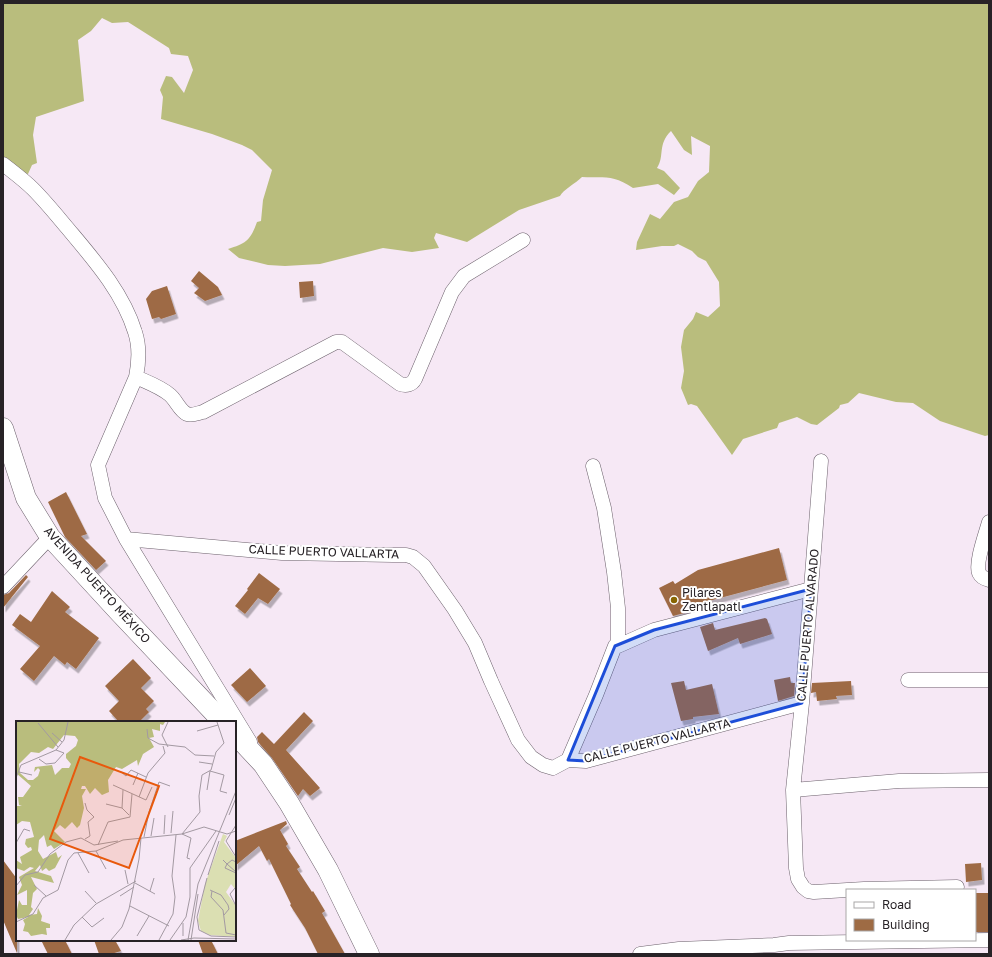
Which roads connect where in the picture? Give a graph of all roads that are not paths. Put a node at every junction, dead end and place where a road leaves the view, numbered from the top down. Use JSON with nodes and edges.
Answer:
{"nodes":[{"id":1,"x":3,"y":164,"type":"edge"},
{"id":2,"x":523,"y":240,"type":"dead end"},
{"id":3,"x":136,"y":377,"type":"junction"},
{"id":4,"x":3,"y":428,"type":"edge"},
{"id":5,"x":822,"y":461,"type":"dead end"},
{"id":6,"x":593,"y":466,"type":"dead end"},
{"id":7,"x":989,"y":522,"type":"edge"},
{"id":8,"x":50,"y":537,"type":"junction"},
{"id":9,"x":126,"y":540,"type":"junction"},
{"id":10,"x":989,"y":580,"type":"edge"},
{"id":11,"x":3,"y":587,"type":"edge"},
{"id":12,"x":811,"y":589,"type":"junction"},
{"id":13,"x":618,"y":646,"type":"junction"},
{"id":14,"x":908,"y":680,"type":"dead end"},
{"id":15,"x":989,"y":680,"type":"edge"},
{"id":16,"x":802,"y":703,"type":"junction"},
{"id":17,"x":222,"y":721,"type":"edge"},
{"id":18,"x":236,"y":735,"type":"edge"},
{"id":19,"x":568,"y":760,"type":"junction"},
{"id":20,"x":264,"y":764,"type":"junction"},
{"id":21,"x":989,"y":780,"type":"edge"},
{"id":22,"x":793,"y":790,"type":"junction"},
{"id":23,"x":957,"y":887,"type":"dead end"},
{"id":24,"x":864,"y":889,"type":"edge"},
{"id":25,"x":846,"y":890,"type":"edge"},
{"id":26,"x":976,"y":940,"type":"edge"},
{"id":27,"x":989,"y":940,"type":"edge"},
{"id":28,"x":960,"y":941,"type":"edge"},
{"id":29,"x":873,"y":944,"type":"edge"},
{"id":30,"x":369,"y":954,"type":"edge"},
{"id":31,"x":640,"y":954,"type":"edge"}],
"edges":[{"from":1,"to":3,"type":"street"},
{"from":2,"to":3,"type":"street"},
{"from":3,"to":9,"type":"street"},
{"from":4,"to":8,"type":"main road","name":"AVENIDA PUERTO MÉXICO"},
{"from":5,"to":12,"type":"street","name":"CALLE PUERTO ALVARADO"},
{"from":6,"to":13,"type":"street"},
{"from":7,"to":10,"type":"street"},
{"from":8,"to":11,"type":"street"},
{"from":8,"to":17,"type":"main road","name":"AVENIDA PUERTO MÉXICO"},
{"from":9,"to":19,"type":"street","name":"CALLE PUERTO VALLARTA"},
{"from":9,"to":20,"type":"street"},
{"from":12,"to":13,"type":"street"},
{"from":12,"to":16,"type":"street","name":"CALLE PUERTO ALVARADO"},
{"from":13,"to":19,"type":"street"},
{"from":14,"to":15,"type":"street"},
{"from":16,"to":19,"type":"street","name":"CALLE PUERTO VALLARTA"},
{"from":16,"to":22,"type":"street","name":"CALLE PUERTO ALVARADO"},
{"from":18,"to":20,"type":"main road"},
{"from":20,"to":30,"type":"main road"},
{"from":21,"to":22,"type":"street"},
{"from":22,"to":25,"type":"street","name":"CALLE PUERTO ALVARADO"},
{"from":23,"to":24,"type":"street"},
{"from":26,"to":27,"type":"street"},
{"from":28,"to":29,"type":"street"},
{"from":29,"to":31,"type":"street"}]}
